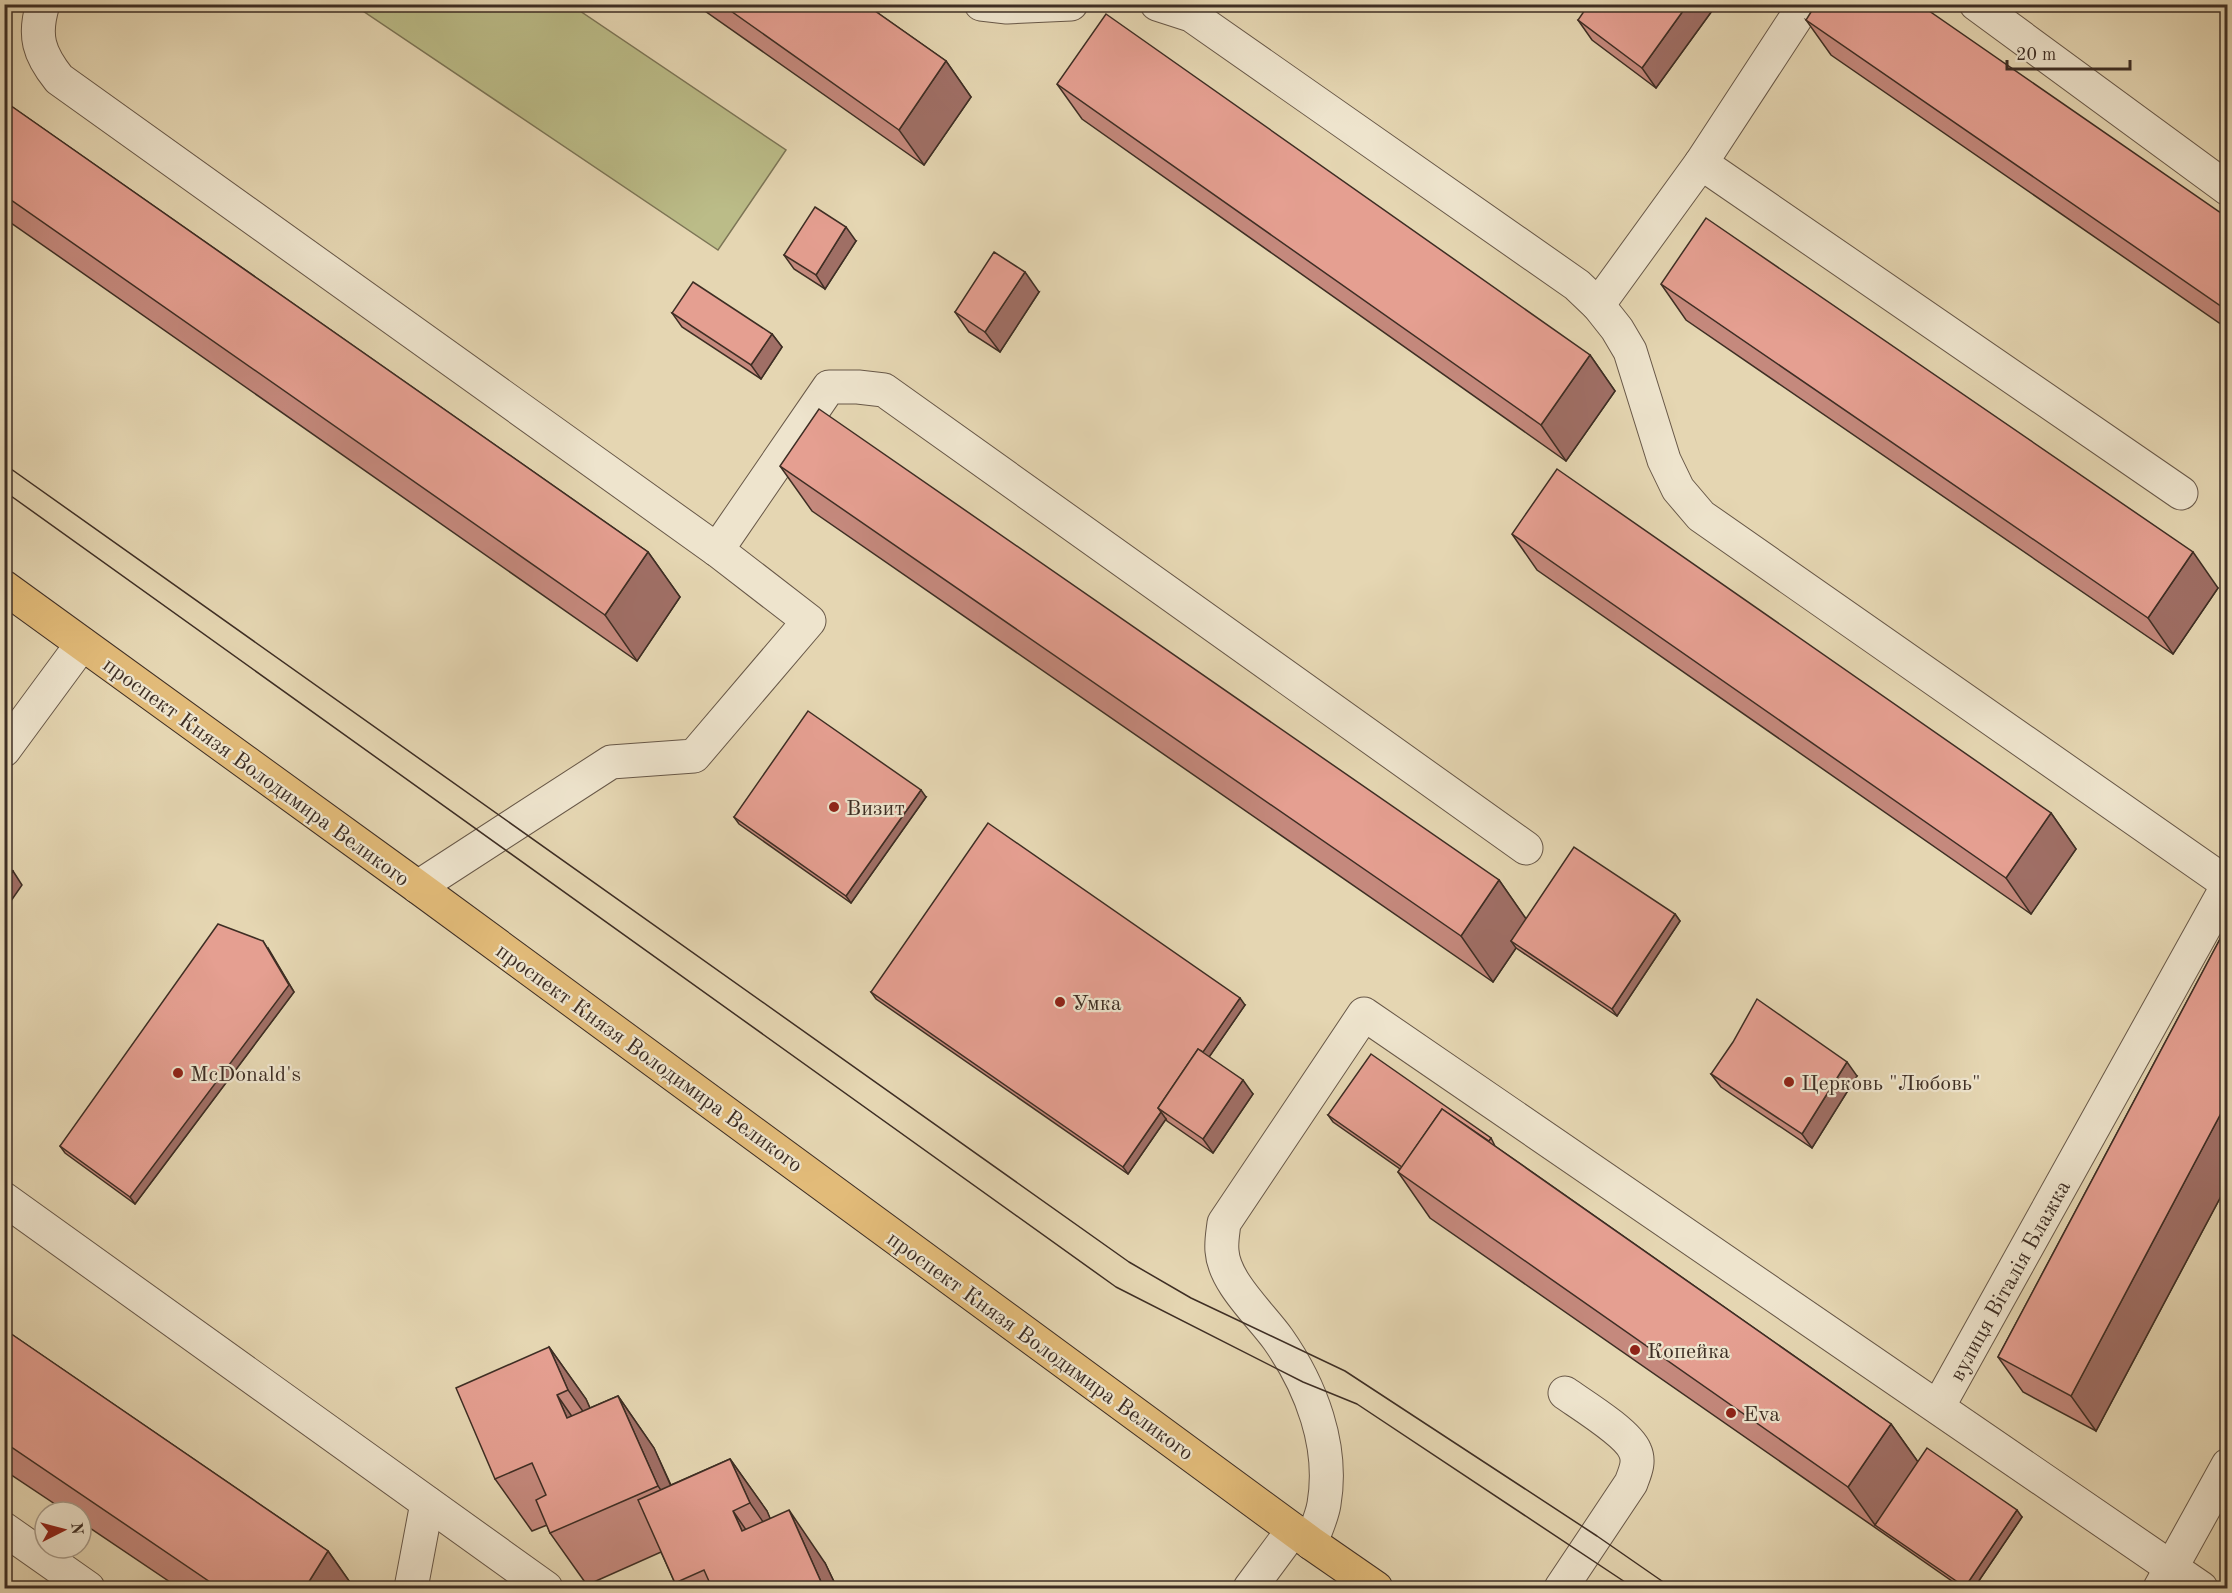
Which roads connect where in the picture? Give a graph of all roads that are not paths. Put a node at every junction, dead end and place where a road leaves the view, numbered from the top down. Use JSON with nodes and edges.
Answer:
{"nodes":[{"id":1,"x":43,"y":4,"type":"edge"},
{"id":2,"x":981,"y":4,"type":"edge"},
{"id":3,"x":1071,"y":4,"type":"edge"},
{"id":4,"x":1157,"y":4,"type":"edge"},
{"id":5,"x":1805,"y":4,"type":"edge"},
{"id":6,"x":1976,"y":4,"type":"edge"},
{"id":7,"x":1701,"y":163,"type":"junction"},
{"id":8,"x":2228,"y":189,"type":"edge"},
{"id":9,"x":1598,"y":305,"type":"junction"},
{"id":10,"x":2181,"y":493,"type":"dead end"},
{"id":11,"x":717,"y":550,"type":"junction"},
{"id":12,"x":4,"y":587,"type":"edge"},
{"id":13,"x":82,"y":644,"type":"junction"},
{"id":14,"x":4,"y":750,"type":"edge"},
{"id":15,"x":1526,"y":848,"type":"dead end"},
{"id":16,"x":2228,"y":884,"type":"edge"},
{"id":17,"x":418,"y":888,"type":"junction"},
{"id":18,"x":4,"y":1199,"type":"edge"},
{"id":19,"x":1565,"y":1393,"type":"dead end"},
{"id":20,"x":1938,"y":1407,"type":"junction"},
{"id":21,"x":2228,"y":1465,"type":"edge"},
{"id":22,"x":427,"y":1503,"type":"junction"},
{"id":23,"x":4,"y":1529,"type":"edge"},
{"id":24,"x":1302,"y":1536,"type":"junction"},
{"id":25,"x":2165,"y":1578,"type":"edge"},
{"id":26,"x":88,"y":1588,"type":"edge"},
{"id":27,"x":411,"y":1588,"type":"edge"},
{"id":28,"x":546,"y":1588,"type":"edge"},
{"id":29,"x":1250,"y":1588,"type":"edge"},
{"id":30,"x":1376,"y":1588,"type":"edge"},
{"id":31,"x":1561,"y":1588,"type":"edge"},
{"id":32,"x":2200,"y":1588,"type":"edge"}],
"edges":[{"from":1,"to":11,"type":"street"},
{"from":2,"to":3,"type":"street"},
{"from":4,"to":9,"type":"street"},
{"from":5,"to":7,"type":"street"},
{"from":6,"to":8,"type":"street"},
{"from":7,"to":9,"type":"street"},
{"from":7,"to":10,"type":"street"},
{"from":9,"to":16,"type":"street"},
{"from":11,"to":15,"type":"street"},
{"from":11,"to":17,"type":"street"},
{"from":12,"to":13,"type":"highway","name":"проспект Князя Володимира Великого"},
{"from":13,"to":14,"type":"street"},
{"from":13,"to":17,"type":"highway","name":"проспект Князя Володимира Великого"},
{"from":16,"to":20,"type":"street","name":"вулиця Віталія Блажка"},
{"from":17,"to":24,"type":"highway","name":"проспект Князя Володимира Великого"},
{"from":18,"to":22,"type":"street"},
{"from":19,"to":31,"type":"street"},
{"from":20,"to":24,"type":"street"},
{"from":20,"to":25,"type":"street","name":"вулиця Віталія Блажка"},
{"from":21,"to":25,"type":"street"},
{"from":22,"to":27,"type":"street"},
{"from":22,"to":28,"type":"street"},
{"from":23,"to":26,"type":"street"},
{"from":24,"to":29,"type":"street"},
{"from":24,"to":30,"type":"highway","name":"проспект Князя Володимира Великого"},
{"from":25,"to":32,"type":"street","name":"вулиця Віталія Блажка"}]}
